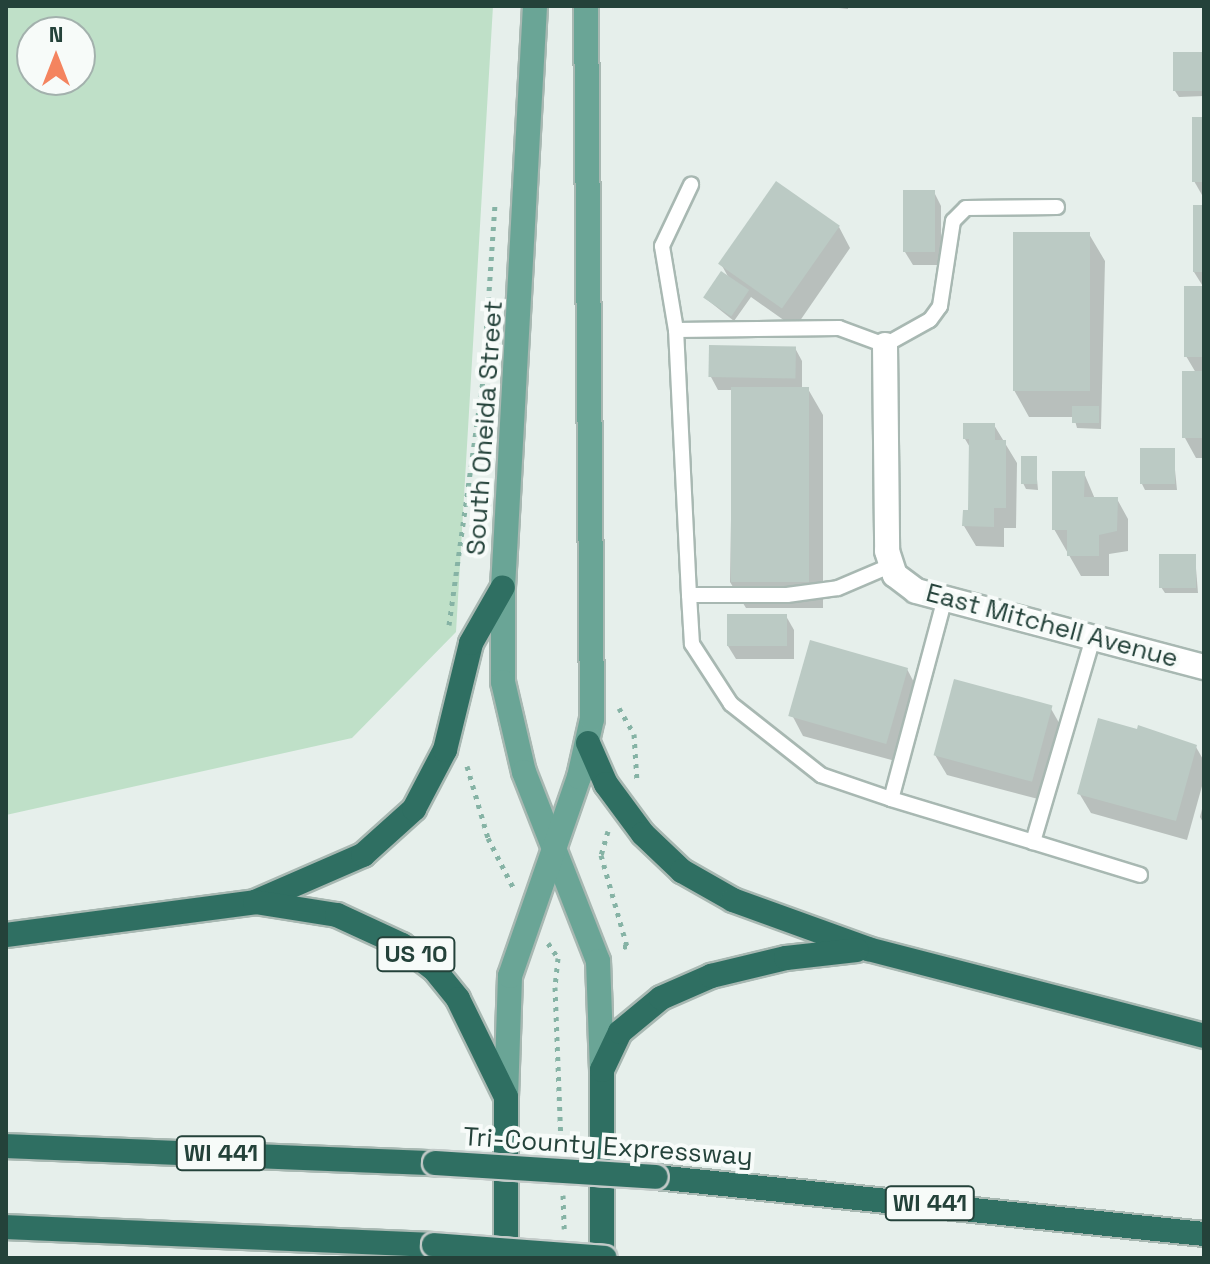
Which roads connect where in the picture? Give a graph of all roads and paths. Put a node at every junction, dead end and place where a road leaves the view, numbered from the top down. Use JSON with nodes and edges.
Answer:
{"nodes":[{"id":1,"x":535,"y":6,"type":"edge"},
{"id":2,"x":586,"y":6,"type":"edge"},
{"id":3,"x":691,"y":185,"type":"dead end"},
{"id":4,"x":496,"y":194,"type":"dead end"},
{"id":5,"x":1057,"y":207,"type":"dead end"},
{"id":6,"x":676,"y":330,"type":"junction"},
{"id":7,"x":885,"y":345,"type":"junction"},
{"id":8,"x":892,"y":565,"type":"junction"},
{"id":9,"x":503,"y":587,"type":"junction"},
{"id":10,"x":689,"y":595,"type":"junction"},
{"id":11,"x":945,"y":598,"type":"junction"},
{"id":12,"x":448,"y":630,"type":"dead end"},
{"id":13,"x":1093,"y":638,"type":"junction"},
{"id":14,"x":1204,"y":667,"type":"edge"},
{"id":15,"x":634,"y":734,"type":"dead end"},
{"id":16,"x":588,"y":743,"type":"junction"},
{"id":17,"x":466,"y":758,"type":"dead end"},
{"id":18,"x":636,"y":793,"type":"dead end"},
{"id":19,"x":891,"y":799,"type":"junction"},
{"id":20,"x":617,"y":820,"type":"dead end"},
{"id":21,"x":1033,"y":842,"type":"junction"},
{"id":22,"x":554,"y":845,"type":"junction"},
{"id":23,"x":1140,"y":875,"type":"dead end"},
{"id":24,"x":516,"y":891,"type":"dead end"},
{"id":25,"x":255,"y":902,"type":"junction"},
{"id":26,"x":6,"y":935,"type":"edge"},
{"id":27,"x":547,"y":942,"type":"dead end"},
{"id":28,"x":616,"y":948,"type":"dead end"},
{"id":29,"x":868,"y":949,"type":"junction"},
{"id":30,"x":567,"y":957,"type":"dead end"},
{"id":31,"x":558,"y":958,"type":"junction"},
{"id":32,"x":1204,"y":1036,"type":"edge"},
{"id":33,"x":602,"y":1070,"type":"junction"},
{"id":34,"x":506,"y":1097,"type":"junction"},
{"id":35,"x":6,"y":1146,"type":"edge"},
{"id":36,"x":562,"y":1158,"type":"dead end"},
{"id":37,"x":563,"y":1189,"type":"dead end"},
{"id":38,"x":6,"y":1227,"type":"edge"},
{"id":39,"x":1204,"y":1234,"type":"edge"},
{"id":40,"x":565,"y":1243,"type":"dead end"},
{"id":41,"x":506,"y":1258,"type":"edge"},
{"id":42,"x":603,"y":1258,"type":"edge"}],
"edges":[{"from":1,"to":9,"type":"main road","name":"South Oneida Street"},
{"from":2,"to":16,"type":"main road"},
{"from":3,"to":6,"type":"lane"},
{"from":4,"to":12,"type":"path"},
{"from":5,"to":7,"type":"lane"},
{"from":6,"to":7,"type":"lane"},
{"from":6,"to":10,"type":"lane"},
{"from":7,"to":8,"type":"street"},
{"from":8,"to":10,"type":"lane"},
{"from":8,"to":11,"type":"street","name":"East Mitchell Avenue"},
{"from":9,"to":22,"type":"main road","name":"South Oneida Street"},
{"from":9,"to":25,"type":"highway"},
{"from":10,"to":19,"type":"lane"},
{"from":11,"to":13,"type":"street","name":"East Mitchell Avenue"},
{"from":11,"to":19,"type":"lane"},
{"from":13,"to":14,"type":"street","name":"East Mitchell Avenue"},
{"from":13,"to":21,"type":"lane"},
{"from":15,"to":18,"type":"path"},
{"from":16,"to":22,"type":"main road"},
{"from":16,"to":29,"type":"highway"},
{"from":17,"to":24,"type":"path"},
{"from":19,"to":21,"type":"lane"},
{"from":20,"to":28,"type":"path"},
{"from":21,"to":23,"type":"lane"},
{"from":22,"to":33,"type":"main road","name":"South Oneida Street"},
{"from":22,"to":34,"type":"main road"},
{"from":25,"to":26,"type":"highway","number":"US 10"},
{"from":25,"to":34,"type":"highway","number":"US 10"},
{"from":27,"to":31,"type":"path"},
{"from":29,"to":32,"type":"highway"},
{"from":29,"to":33,"type":"highway"},
{"from":30,"to":31,"type":"path"},
{"from":31,"to":36,"type":"path"},
{"from":33,"to":42,"type":"highway","name":"South Oneida Street"},
{"from":34,"to":41,"type":"highway"},
{"from":35,"to":39,"type":"highway","name":"Tri-County Expressway","number":"WI 441","bridge":true},
{"from":37,"to":40,"type":"path"},
{"from":38,"to":42,"type":"highway","bridge":true}]}
